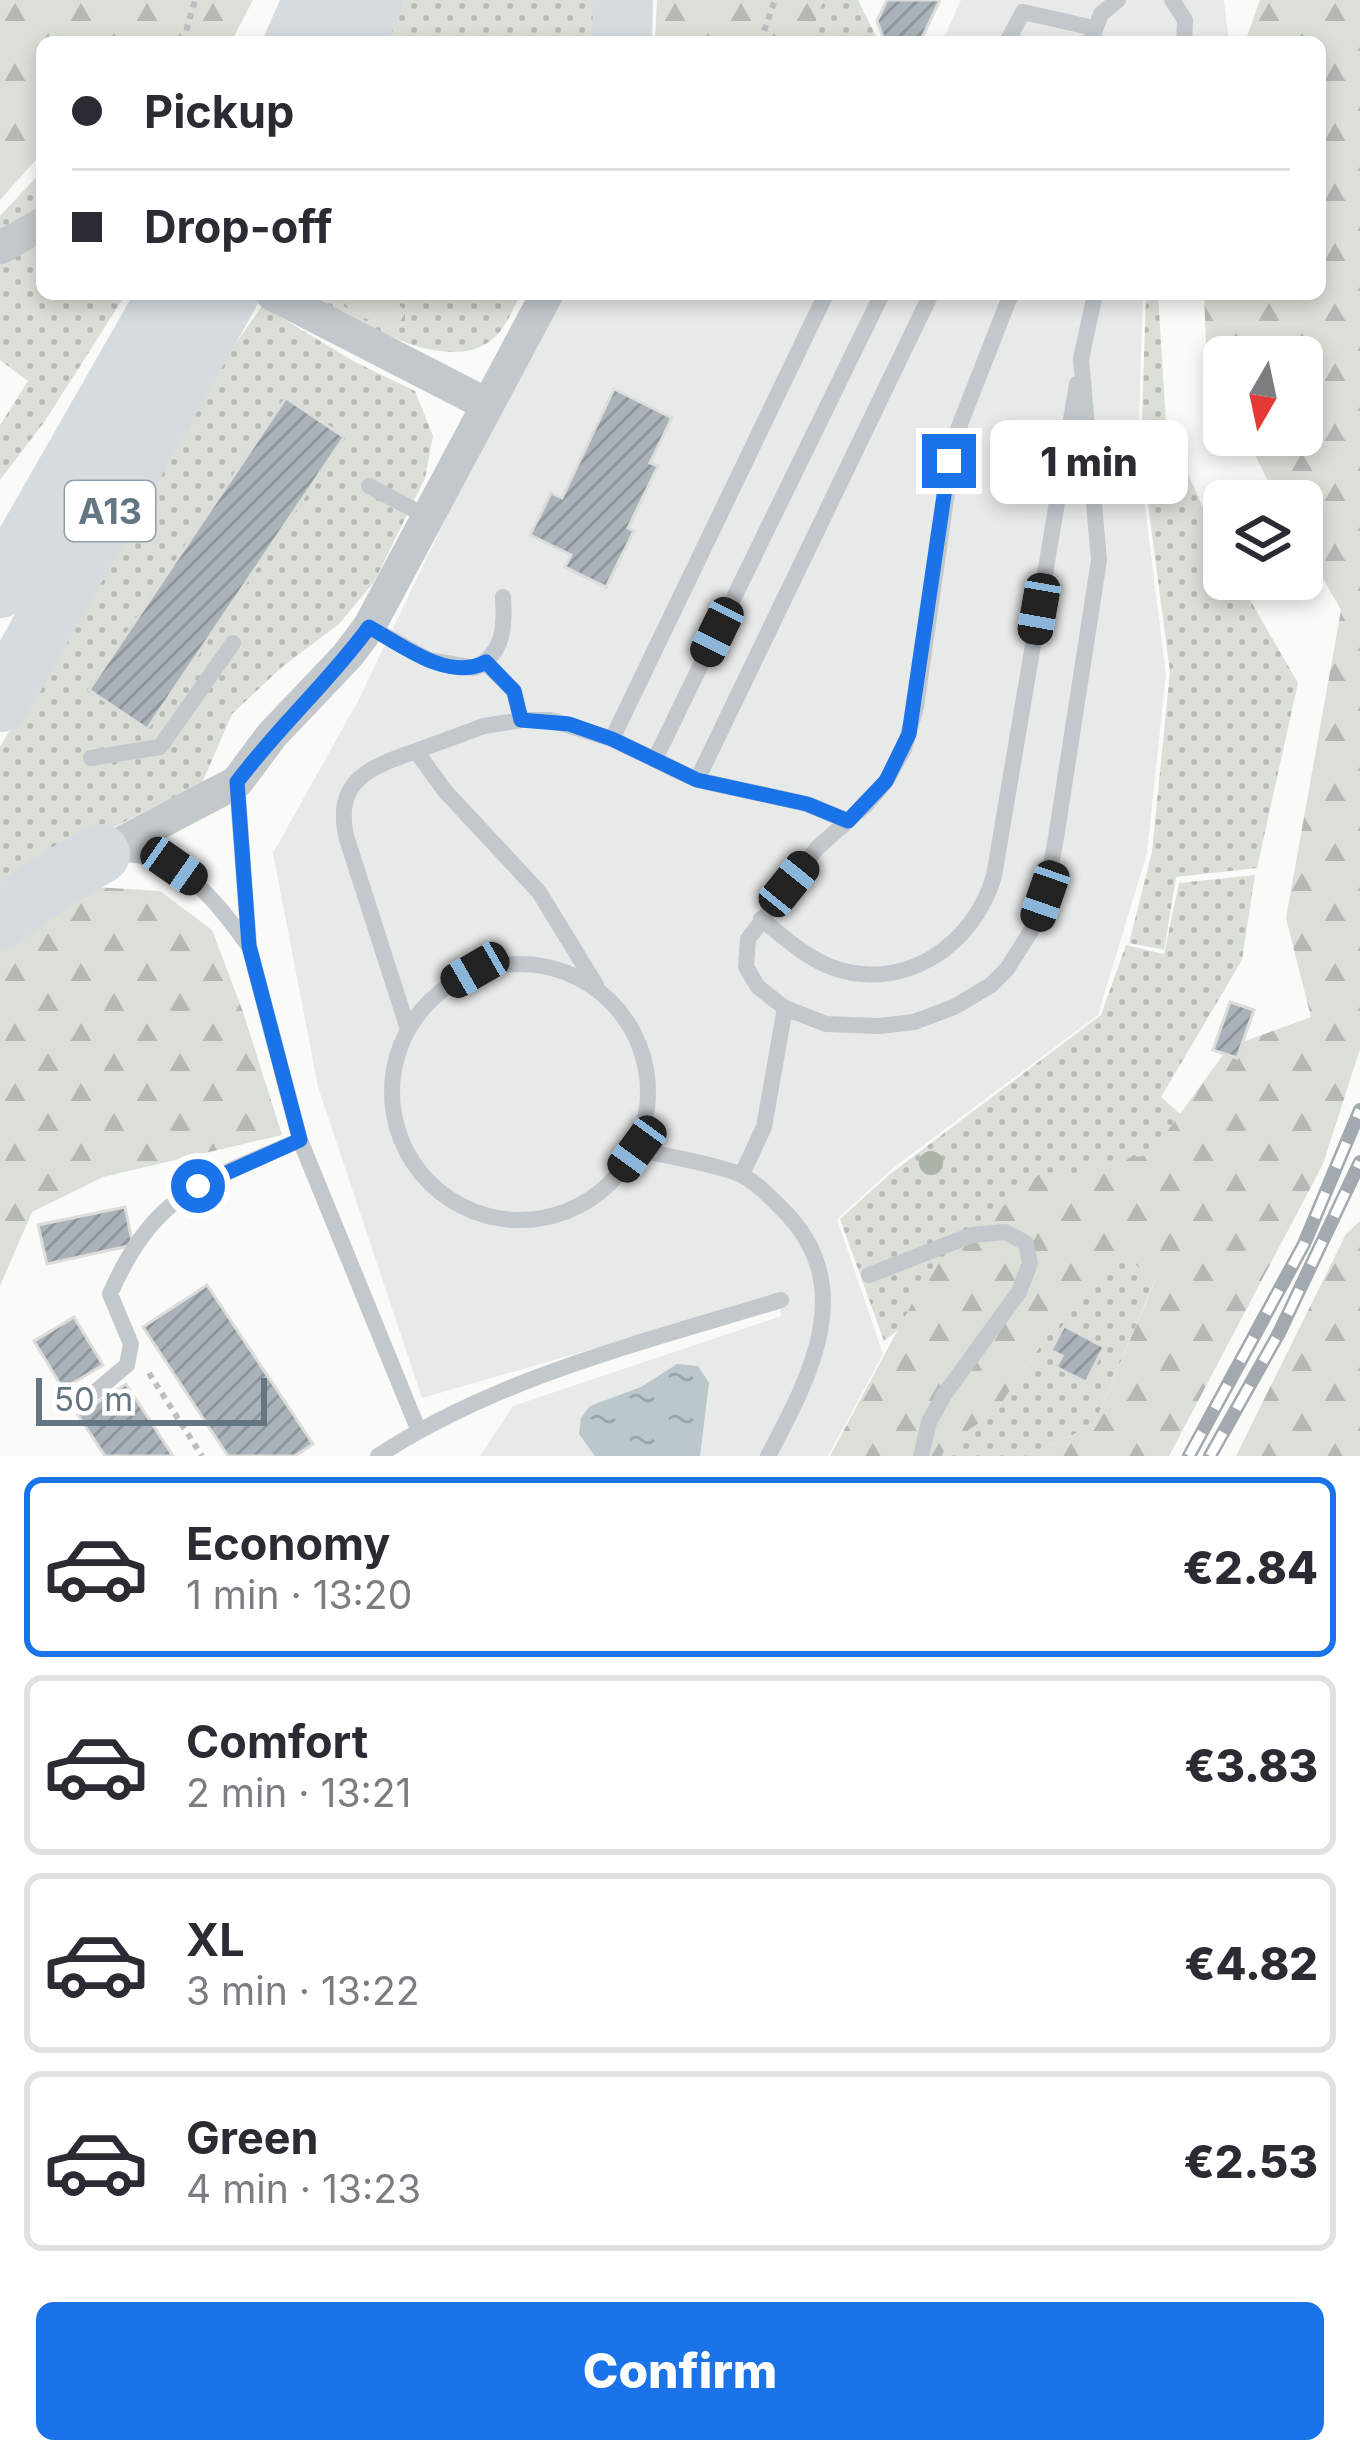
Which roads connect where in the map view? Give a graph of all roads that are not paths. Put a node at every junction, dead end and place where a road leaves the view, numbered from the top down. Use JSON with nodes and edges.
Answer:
{"nodes":[{"id":1,"x":313,"y":0,"type":"edge"},
{"id":2,"x":373,"y":0,"type":"edge"},
{"id":3,"x":622,"y":0,"type":"edge"},
{"id":4,"x":1118,"y":0,"type":"edge"},
{"id":5,"x":1172,"y":0,"type":"edge"},
{"id":6,"x":1026,"y":6,"type":"edge"},
{"id":7,"x":1092,"y":35,"type":"edge"},
{"id":8,"x":297,"y":36,"type":"edge"},
{"id":9,"x":358,"y":36,"type":"edge"},
{"id":10,"x":622,"y":36,"type":"edge"},
{"id":11,"x":1010,"y":36,"type":"edge"},
{"id":12,"x":1018,"y":36,"type":"edge"},
{"id":13,"x":1184,"y":36,"type":"edge"},
{"id":14,"x":36,"y":227,"type":"edge"},
{"id":15,"x":0,"y":248,"type":"edge"},
{"id":16,"x":284,"y":300,"type":"edge"},
{"id":17,"x":544,"y":300,"type":"edge"},
{"id":18,"x":823,"y":300,"type":"edge"},
{"id":19,"x":879,"y":300,"type":"edge"},
{"id":20,"x":928,"y":300,"type":"edge"},
{"id":21,"x":1009,"y":300,"type":"edge"},
{"id":22,"x":1094,"y":300,"type":"edge"},
{"id":23,"x":195,"y":301,"type":"edge"},
{"id":24,"x":1081,"y":359,"type":"junction"},
{"id":25,"x":486,"y":404,"type":"junction"},
{"id":26,"x":370,"y":486,"type":"dead end"},
{"id":27,"x":427,"y":516,"type":"junction"},
{"id":28,"x":0,"y":588,"type":"edge"},
{"id":29,"x":503,"y":597,"type":"dead end"},
{"id":30,"x":369,"y":627,"type":"junction"},
{"id":31,"x":233,"y":643,"type":"dead end"},
{"id":32,"x":486,"y":662,"type":"junction"},
{"id":33,"x":0,"y":702,"type":"edge"},
{"id":34,"x":521,"y":720,"type":"junction"},
{"id":35,"x":612,"y":739,"type":"junction"},
{"id":36,"x":416,"y":751,"type":"junction"},
{"id":37,"x":91,"y":758,"type":"dead end"},
{"id":38,"x":655,"y":759,"type":"junction"},
{"id":39,"x":697,"y":780,"type":"junction"},
{"id":40,"x":237,"y":782,"type":"junction"},
{"id":41,"x":848,"y":821,"type":"junction"},
{"id":42,"x":100,"y":854,"type":"junction"},
{"id":43,"x":760,"y":919,"type":"junction"},
{"id":44,"x":0,"y":920,"type":"edge"},
{"id":45,"x":249,"y":946,"type":"junction"},
{"id":46,"x":599,"y":989,"type":"junction"},
{"id":47,"x":785,"y":1009,"type":"junction"},
{"id":48,"x":407,"y":1026,"type":"junction"},
{"id":49,"x":300,"y":1140,"type":"junction"},
{"id":50,"x":637,"y":1149,"type":"junction"},
{"id":51,"x":742,"y":1174,"type":"junction"},
{"id":52,"x":869,"y":1275,"type":"dead end"},
{"id":53,"x":781,"y":1300,"type":"dead end"},
{"id":54,"x":94,"y":1392,"type":"dead end"},
{"id":55,"x":418,"y":1430,"type":"junction"},
{"id":56,"x":378,"y":1456,"type":"edge"},
{"id":57,"x":768,"y":1456,"type":"edge"},
{"id":58,"x":921,"y":1456,"type":"edge"}],
"edges":[{"from":1,"to":8,"type":"highway"},
{"from":2,"to":9,"type":"highway"},
{"from":3,"to":10,"type":"highway"},
{"from":4,"to":7,"type":"lane"},
{"from":5,"to":13,"type":"lane"},
{"from":6,"to":7,"type":"lane"},
{"from":6,"to":11,"type":"lane"},
{"from":6,"to":12,"type":"lane"},
{"from":14,"to":15,"type":"street"},
{"from":16,"to":25,"type":"street"},
{"from":17,"to":25,"type":"street"},
{"from":18,"to":35,"type":"lane"},
{"from":19,"to":38,"type":"lane"},
{"from":20,"to":39,"type":"lane"},
{"from":21,"to":41,"type":"lane"},
{"from":22,"to":24,"type":"lane"},
{"from":23,"to":28,"type":"highway","number":"A13"},
{"from":23,"to":33,"type":"highway","number":"A13"},
{"from":24,"to":43,"type":"lane"},
{"from":24,"to":47,"type":"lane"},
{"from":25,"to":27,"type":"street"},
{"from":26,"to":27,"type":"lane"},
{"from":27,"to":30,"type":"street"},
{"from":29,"to":32,"type":"lane"},
{"from":30,"to":32,"type":"lane"},
{"from":30,"to":40,"type":"street"},
{"from":31,"to":37,"type":"lane"},
{"from":32,"to":34,"type":"lane"},
{"from":34,"to":35,"type":"lane"},
{"from":34,"to":36,"type":"lane"},
{"from":35,"to":38,"type":"lane"},
{"from":36,"to":46,"type":"lane"},
{"from":36,"to":48,"type":"lane"},
{"from":38,"to":39,"type":"lane"},
{"from":39,"to":41,"type":"lane"},
{"from":40,"to":42,"type":"street"},
{"from":40,"to":45,"type":"lane"},
{"from":41,"to":43,"type":"lane"},
{"from":42,"to":44,"type":"highway"},
{"from":42,"to":45,"type":"lane"},
{"from":43,"to":47,"type":"lane"},
{"from":45,"to":49,"type":"lane"},
{"from":46,"to":48,"type":"lane"},
{"from":46,"to":50,"type":"lane"},
{"from":47,"to":51,"type":"lane"},
{"from":48,"to":50,"type":"lane"},
{"from":49,"to":54,"type":"lane"},
{"from":49,"to":55,"type":"lane"},
{"from":50,"to":51,"type":"lane"},
{"from":51,"to":57,"type":"lane"},
{"from":52,"to":58,"type":"lane"},
{"from":53,"to":55,"type":"lane"},
{"from":55,"to":56,"type":"lane"}]}
